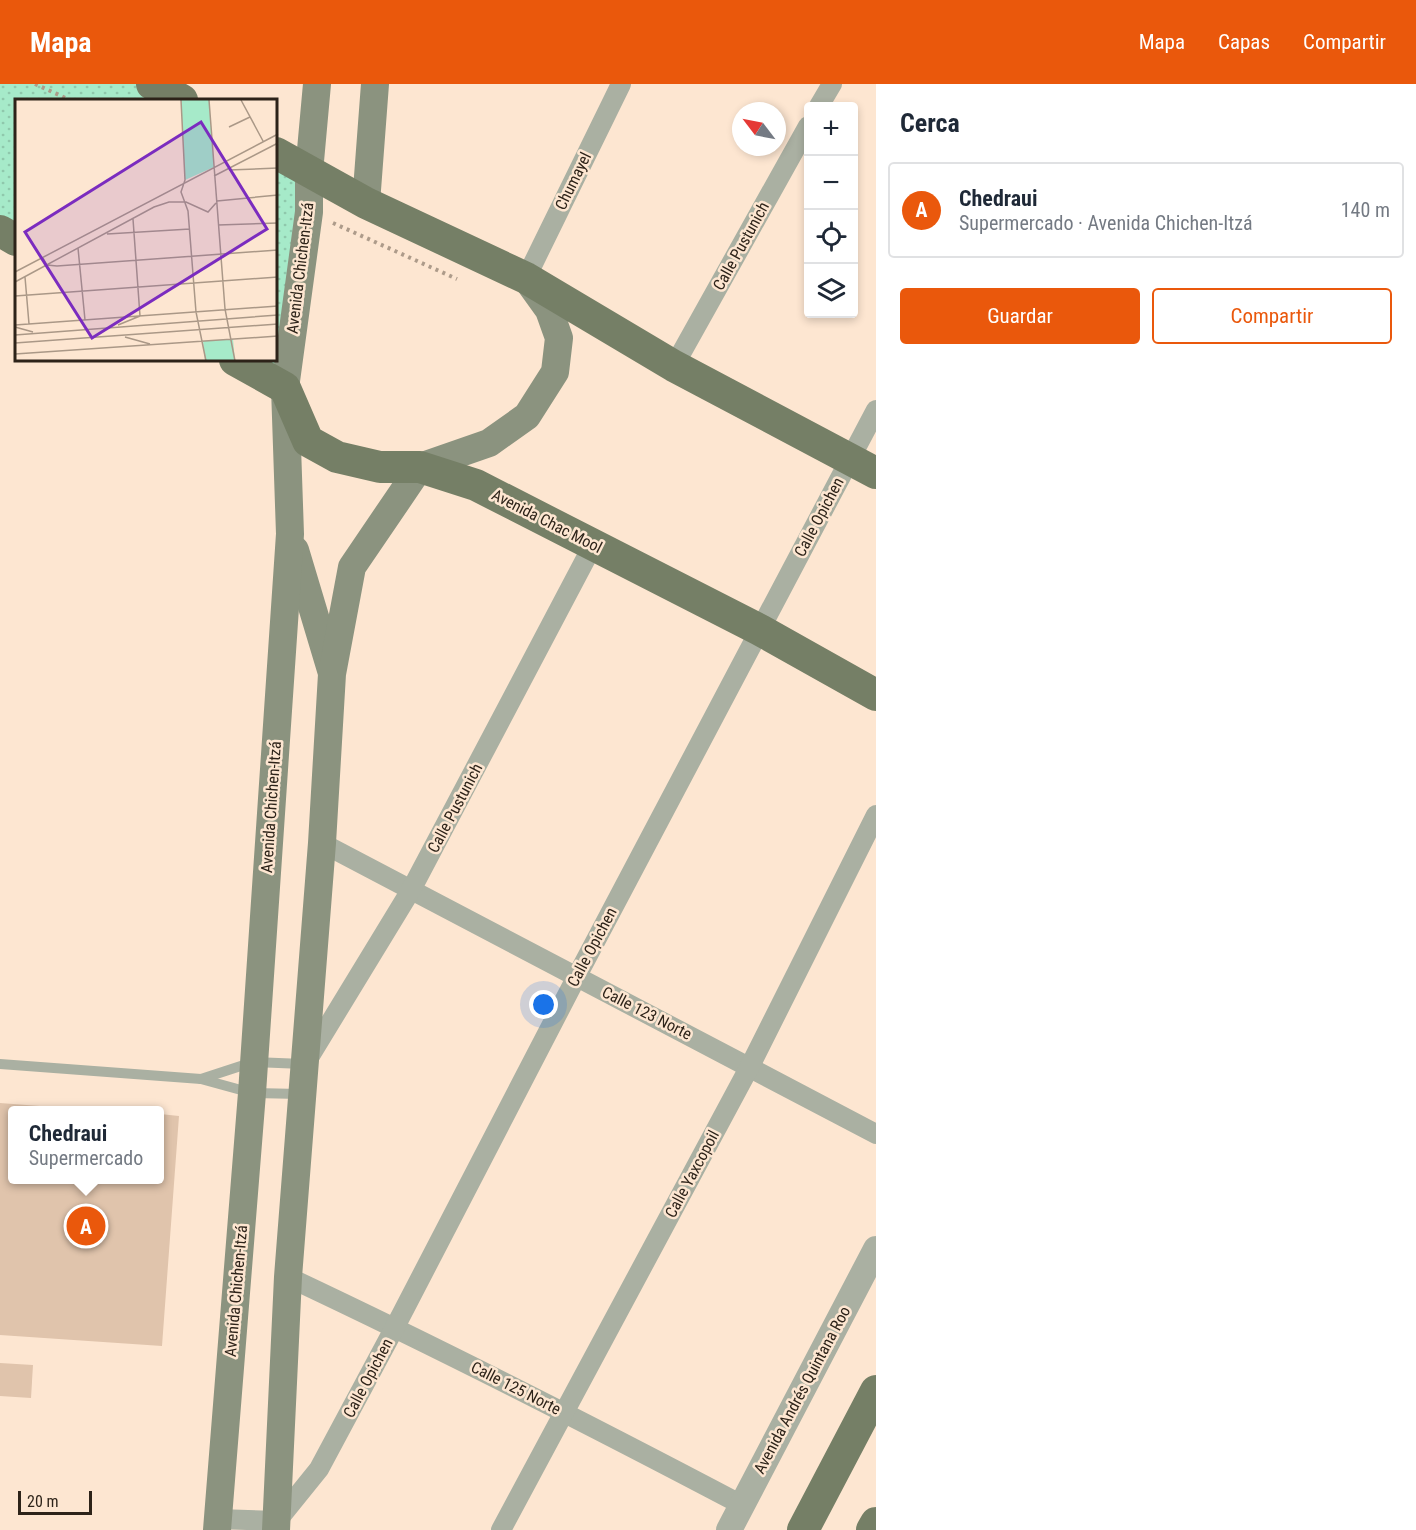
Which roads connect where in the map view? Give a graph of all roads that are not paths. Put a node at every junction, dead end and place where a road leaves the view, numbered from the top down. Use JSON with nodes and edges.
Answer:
{"nodes":[{"id":1,"x":152,"y":84,"type":"edge"},
{"id":2,"x":317,"y":84,"type":"edge"},
{"id":3,"x":375,"y":84,"type":"edge"},
{"id":4,"x":391,"y":84,"type":"edge"},
{"id":5,"x":621,"y":84,"type":"edge"},
{"id":6,"x":832,"y":84,"type":"edge"},
{"id":7,"x":180,"y":99,"type":"edge"},
{"id":8,"x":821,"y":102,"type":"edge"},
{"id":9,"x":372,"y":117,"type":"junction"},
{"id":10,"x":804,"y":133,"type":"edge"},
{"id":11,"x":278,"y":154,"type":"edge"},
{"id":12,"x":309,"y":171,"type":"junction"},
{"id":13,"x":366,"y":202,"type":"junction"},
{"id":14,"x":0,"y":231,"type":"edge"},
{"id":15,"x":15,"y":239,"type":"edge"},
{"id":16,"x":526,"y":278,"type":"junction"},
{"id":17,"x":239,"y":362,"type":"edge"},
{"id":18,"x":674,"y":366,"type":"junction"},
{"id":19,"x":285,"y":388,"type":"junction"},
{"id":20,"x":876,"y":410,"type":"edge"},
{"id":21,"x":863,"y":466,"type":"edge"},
{"id":22,"x":420,"y":467,"type":"junction"},
{"id":23,"x":290,"y":534,"type":"junction"},
{"id":24,"x":593,"y":545,"type":"junction"},
{"id":25,"x":760,"y":630,"type":"junction"},
{"id":26,"x":332,"y":674,"type":"junction"},
{"id":27,"x":876,"y":695,"type":"edge"},
{"id":28,"x":876,"y":815,"type":"edge"},
{"id":29,"x":322,"y":843,"type":"junction"},
{"id":30,"x":411,"y":890,"type":"junction"},
{"id":31,"x":577,"y":976,"type":"junction"},
{"id":32,"x":253,"y":1062,"type":"junction"},
{"id":33,"x":0,"y":1064,"type":"edge"},
{"id":34,"x":305,"y":1064,"type":"junction"},
{"id":35,"x":750,"y":1066,"type":"junction"},
{"id":36,"x":201,"y":1079,"type":"junction"},
{"id":37,"x":252,"y":1093,"type":"junction"},
{"id":38,"x":302,"y":1094,"type":"junction"},
{"id":39,"x":876,"y":1134,"type":"edge"},
{"id":40,"x":876,"y":1249,"type":"edge"},
{"id":41,"x":288,"y":1277,"type":"junction"},
{"id":42,"x":395,"y":1327,"type":"junction"},
{"id":43,"x":876,"y":1391,"type":"edge"},
{"id":44,"x":564,"y":1412,"type":"junction"},
{"id":45,"x":742,"y":1505,"type":"junction"},
{"id":46,"x":876,"y":1523,"type":"edge"},
{"id":47,"x":217,"y":1525,"type":"edge"},
{"id":48,"x":276,"y":1525,"type":"edge"},
{"id":49,"x":501,"y":1530,"type":"edge"},
{"id":50,"x":729,"y":1530,"type":"edge"},
{"id":51,"x":803,"y":1530,"type":"edge"},
{"id":52,"x":872,"y":1530,"type":"edge"}],
"edges":[{"from":1,"to":7,"type":"main road"},
{"from":2,"to":12,"type":"main road","name":"Avenida Chichen-Itzá"},
{"from":3,"to":9,"type":"main road"},
{"from":4,"to":9,"type":"street"},
{"from":5,"to":16,"type":"street","name":"Chumayel"},
{"from":6,"to":8,"type":"street"},
{"from":9,"to":13,"type":"main road"},
{"from":10,"to":18,"type":"street","name":"Calle Pustunich"},
{"from":11,"to":12,"type":"main road"},
{"from":12,"to":13,"type":"main road"},
{"from":12,"to":19,"type":"main road","name":"Avenida Chichen-Itzá"},
{"from":13,"to":16,"type":"main road"},
{"from":14,"to":15,"type":"main road"},
{"from":16,"to":18,"type":"main road"},
{"from":16,"to":22,"type":"main road"},
{"from":17,"to":19,"type":"main road"},
{"from":18,"to":21,"type":"main road"},
{"from":19,"to":22,"type":"main road","name":"Avenida Chac Mool"},
{"from":19,"to":23,"type":"main road","name":"Avenida Chichen-Itzá"},
{"from":20,"to":21,"type":"street","name":"Calle Opichen"},
{"from":21,"to":25,"type":"street","name":"Calle Opichen"},
{"from":22,"to":24,"type":"main road","name":"Avenida Chac Mool"},
{"from":22,"to":26,"type":"main road"},
{"from":23,"to":26,"type":"main road"},
{"from":23,"to":32,"type":"main road","name":"Avenida Chichen-Itzá"},
{"from":24,"to":25,"type":"main road","name":"Avenida Chac Mool"},
{"from":24,"to":30,"type":"street","name":"Calle Pustunich"},
{"from":25,"to":27,"type":"main road","name":"Avenida Chac Mool"},
{"from":25,"to":31,"type":"street","name":"Calle Opichen"},
{"from":26,"to":29,"type":"main road"},
{"from":28,"to":35,"type":"street","name":"Calle Yaxcopoil"},
{"from":29,"to":30,"type":"street","name":"Calle 123 Norte"},
{"from":29,"to":34,"type":"main road"},
{"from":30,"to":31,"type":"street","name":"Calle 123 Norte"},
{"from":30,"to":34,"type":"street","name":"Calle Pustunich"},
{"from":31,"to":35,"type":"street","name":"Calle 123 Norte"},
{"from":31,"to":42,"type":"street","name":"Calle Opichen"},
{"from":32,"to":34,"type":"lane"},
{"from":32,"to":36,"type":"lane"},
{"from":32,"to":37,"type":"main road","name":"Avenida Chichen-Itzá"},
{"from":33,"to":36,"type":"lane"},
{"from":34,"to":38,"type":"main road"},
{"from":35,"to":39,"type":"street","name":"Calle 123 Norte"},
{"from":35,"to":44,"type":"street","name":"Calle Yaxcopoil"},
{"from":36,"to":37,"type":"lane"},
{"from":37,"to":38,"type":"lane"},
{"from":37,"to":47,"type":"main road","name":"Avenida Chichen-Itzá"},
{"from":38,"to":41,"type":"main road"},
{"from":40,"to":45,"type":"street","name":"Avenida Andrés Quintana Roo"},
{"from":41,"to":42,"type":"street","name":"Calle 125 Norte"},
{"from":41,"to":48,"type":"main road"},
{"from":42,"to":44,"type":"street","name":"Calle 125 Norte"},
{"from":42,"to":48,"type":"street","name":"Calle Opichen"},
{"from":43,"to":51,"type":"main road"},
{"from":44,"to":45,"type":"street","name":"Calle 125 Norte"},
{"from":44,"to":49,"type":"street","name":"Calle Yaxcopoil"},
{"from":45,"to":50,"type":"street","name":"Avenida Andrés Quintana Roo"},
{"from":46,"to":52,"type":"main road"},
{"from":47,"to":48,"type":"street"}]}
